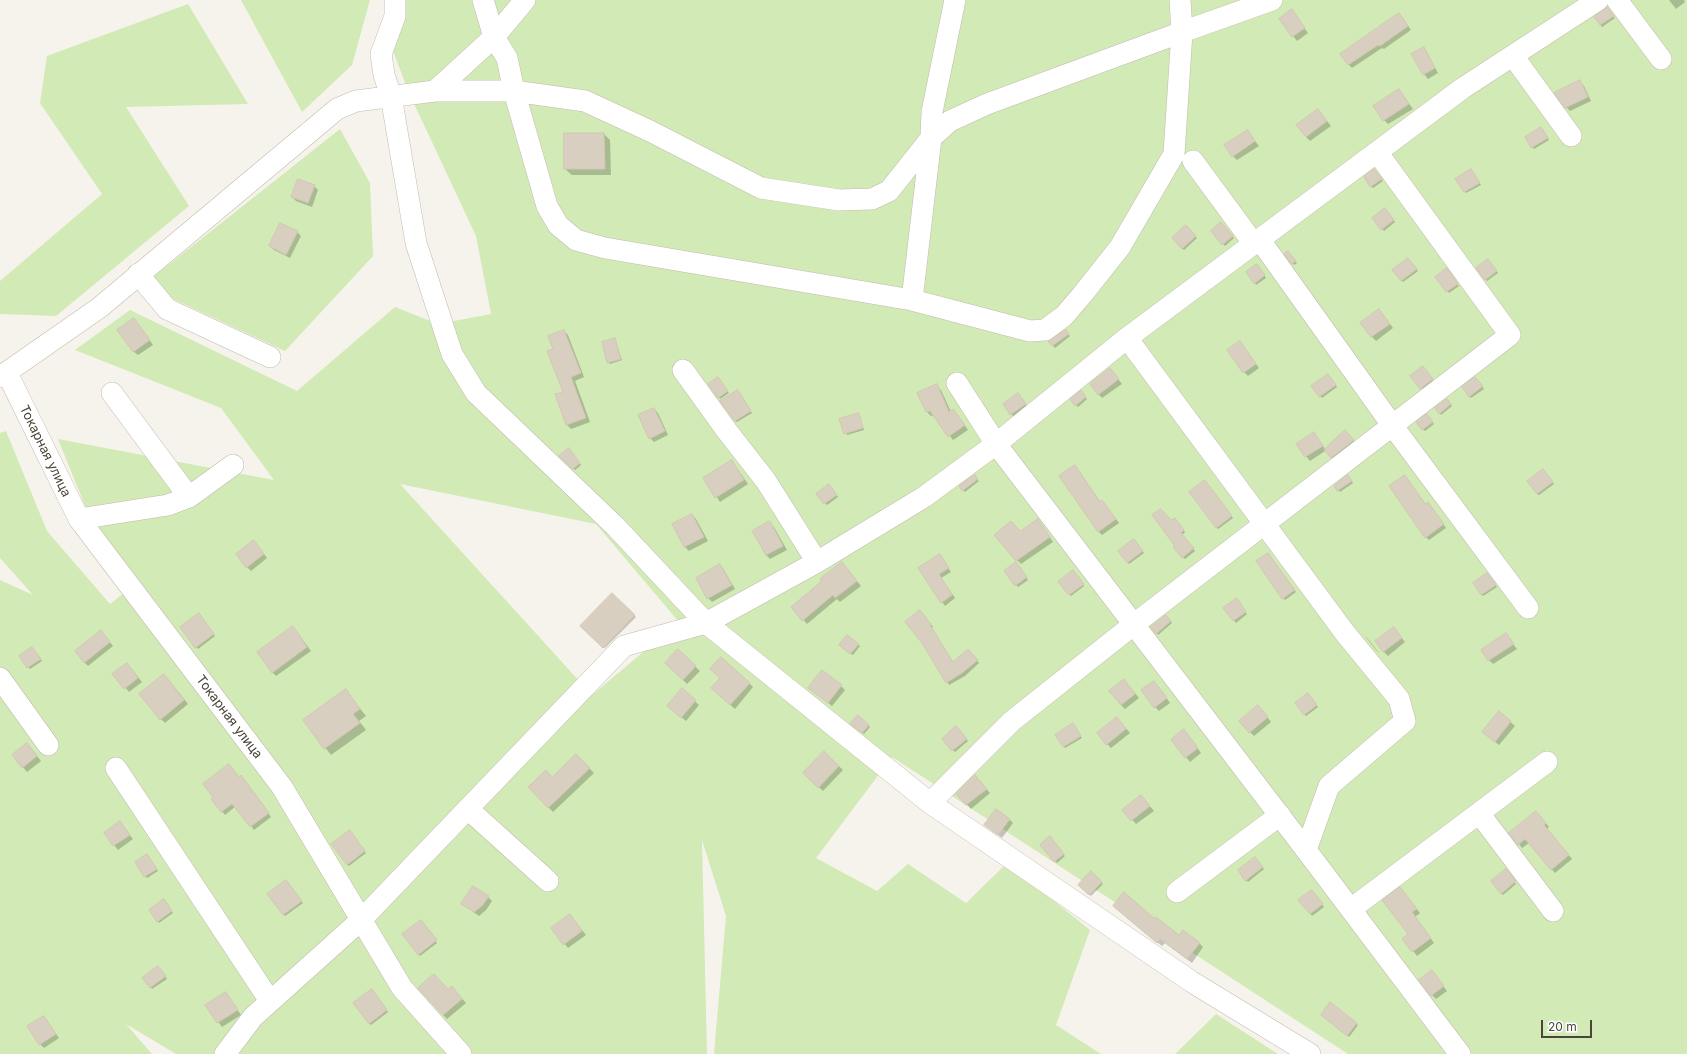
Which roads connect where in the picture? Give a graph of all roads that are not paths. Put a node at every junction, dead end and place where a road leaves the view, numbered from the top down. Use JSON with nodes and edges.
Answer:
{"nodes":[{"id":1,"x":395,"y":0,"type":"edge"},
{"id":2,"x":483,"y":0,"type":"edge"},
{"id":3,"x":525,"y":0,"type":"edge"},
{"id":4,"x":955,"y":0,"type":"edge"},
{"id":5,"x":1180,"y":0,"type":"edge"},
{"id":6,"x":1272,"y":0,"type":"edge"},
{"id":7,"x":1598,"y":0,"type":"edge"},
{"id":8,"x":1617,"y":0,"type":"edge"},
{"id":9,"x":1182,"y":32,"type":"junction"},
{"id":10,"x":494,"y":37,"type":"junction"},
{"id":11,"x":1513,"y":56,"type":"junction"},
{"id":12,"x":1661,"y":59,"type":"dead end"},
{"id":13,"x":435,"y":91,"type":"junction"},
{"id":14,"x":514,"y":91,"type":"junction"},
{"id":15,"x":400,"y":95,"type":"junction"},
{"id":16,"x":1571,"y":136,"type":"dead end"},
{"id":17,"x":931,"y":138,"type":"junction"},
{"id":18,"x":1378,"y":152,"type":"junction"},
{"id":19,"x":1193,"y":161,"type":"dead end"},
{"id":20,"x":1257,"y":242,"type":"junction"},
{"id":21,"x":138,"y":274,"type":"junction"},
{"id":22,"x":912,"y":300,"type":"junction"},
{"id":23,"x":1126,"y":338,"type":"junction"},
{"id":24,"x":270,"y":357,"type":"dead end"},
{"id":25,"x":683,"y":370,"type":"dead end"},
{"id":26,"x":3,"y":375,"type":"edge"},
{"id":27,"x":957,"y":383,"type":"dead end"},
{"id":28,"x":112,"y":393,"type":"dead end"},
{"id":29,"x":1392,"y":425,"type":"junction"},
{"id":30,"x":996,"y":444,"type":"junction"},
{"id":31,"x":233,"y":465,"type":"dead end"},
{"id":32,"x":189,"y":497,"type":"junction"},
{"id":33,"x":79,"y":519,"type":"junction"},
{"id":34,"x":1264,"y":524,"type":"junction"},
{"id":35,"x":817,"y":562,"type":"junction"},
{"id":36,"x":1528,"y":608,"type":"dead end"},
{"id":37,"x":706,"y":623,"type":"junction"},
{"id":38,"x":1133,"y":625,"type":"junction"},
{"id":39,"x":0,"y":678,"type":"edge"},
{"id":40,"x":48,"y":745,"type":"dead end"},
{"id":41,"x":1547,"y":762,"type":"dead end"},
{"id":42,"x":116,"y":768,"type":"dead end"},
{"id":43,"x":930,"y":803,"type":"junction"},
{"id":44,"x":468,"y":809,"type":"junction"},
{"id":45,"x":1479,"y":813,"type":"junction"},
{"id":46,"x":1280,"y":815,"type":"junction"},
{"id":47,"x":1306,"y":850,"type":"junction"},
{"id":48,"x":548,"y":881,"type":"dead end"},
{"id":49,"x":1177,"y":892,"type":"dead end"},
{"id":50,"x":1351,"y":909,"type":"junction"},
{"id":51,"x":1553,"y":911,"type":"dead end"},
{"id":52,"x":361,"y":920,"type":"junction"},
{"id":53,"x":270,"y":1001,"type":"junction"},
{"id":54,"x":225,"y":1054,"type":"edge"},
{"id":55,"x":461,"y":1054,"type":"edge"},
{"id":56,"x":1310,"y":1054,"type":"edge"},
{"id":57,"x":1460,"y":1054,"type":"edge"}],
"edges":[{"from":1,"to":15,"type":"street"},
{"from":2,"to":10,"type":"street"},
{"from":3,"to":10,"type":"street"},
{"from":4,"to":17,"type":"street"},
{"from":5,"to":9,"type":"street"},
{"from":6,"to":9,"type":"street"},
{"from":7,"to":11,"type":"street"},
{"from":8,"to":12,"type":"street"},
{"from":9,"to":17,"type":"street"},
{"from":9,"to":22,"type":"street"},
{"from":10,"to":13,"type":"street"},
{"from":10,"to":14,"type":"street"},
{"from":11,"to":16,"type":"street"},
{"from":11,"to":18,"type":"street"},
{"from":13,"to":14,"type":"street"},
{"from":13,"to":15,"type":"street"},
{"from":14,"to":17,"type":"street"},
{"from":14,"to":22,"type":"street"},
{"from":15,"to":21,"type":"street"},
{"from":15,"to":37,"type":"street"},
{"from":17,"to":22,"type":"street"},
{"from":18,"to":20,"type":"street"},
{"from":18,"to":29,"type":"street"},
{"from":19,"to":20,"type":"street"},
{"from":20,"to":23,"type":"street"},
{"from":20,"to":29,"type":"street"},
{"from":21,"to":24,"type":"street"},
{"from":21,"to":26,"type":"street"},
{"from":23,"to":30,"type":"street"},
{"from":23,"to":34,"type":"street"},
{"from":25,"to":35,"type":"street"},
{"from":26,"to":33,"type":"street","name":"Токарная улица"},
{"from":27,"to":30,"type":"street"},
{"from":28,"to":32,"type":"street"},
{"from":29,"to":34,"type":"street"},
{"from":29,"to":36,"type":"street"},
{"from":30,"to":35,"type":"street"},
{"from":30,"to":38,"type":"street"},
{"from":31,"to":32,"type":"street"},
{"from":32,"to":33,"type":"street"},
{"from":33,"to":52,"type":"street","name":"Токарная улица"},
{"from":34,"to":38,"type":"street"},
{"from":34,"to":47,"type":"street"},
{"from":35,"to":37,"type":"street"},
{"from":37,"to":43,"type":"street"},
{"from":37,"to":44,"type":"street"},
{"from":38,"to":43,"type":"street"},
{"from":38,"to":46,"type":"street"},
{"from":39,"to":40,"type":"street"},
{"from":41,"to":45,"type":"street"},
{"from":42,"to":53,"type":"street"},
{"from":43,"to":56,"type":"street"},
{"from":44,"to":48,"type":"street"},
{"from":44,"to":52,"type":"street"},
{"from":45,"to":50,"type":"street"},
{"from":45,"to":51,"type":"street"},
{"from":46,"to":47,"type":"street"},
{"from":46,"to":49,"type":"street"},
{"from":47,"to":50,"type":"street"},
{"from":50,"to":57,"type":"street"},
{"from":52,"to":53,"type":"street"},
{"from":52,"to":55,"type":"street","name":"Токарная улица"},
{"from":53,"to":54,"type":"street"}]}
